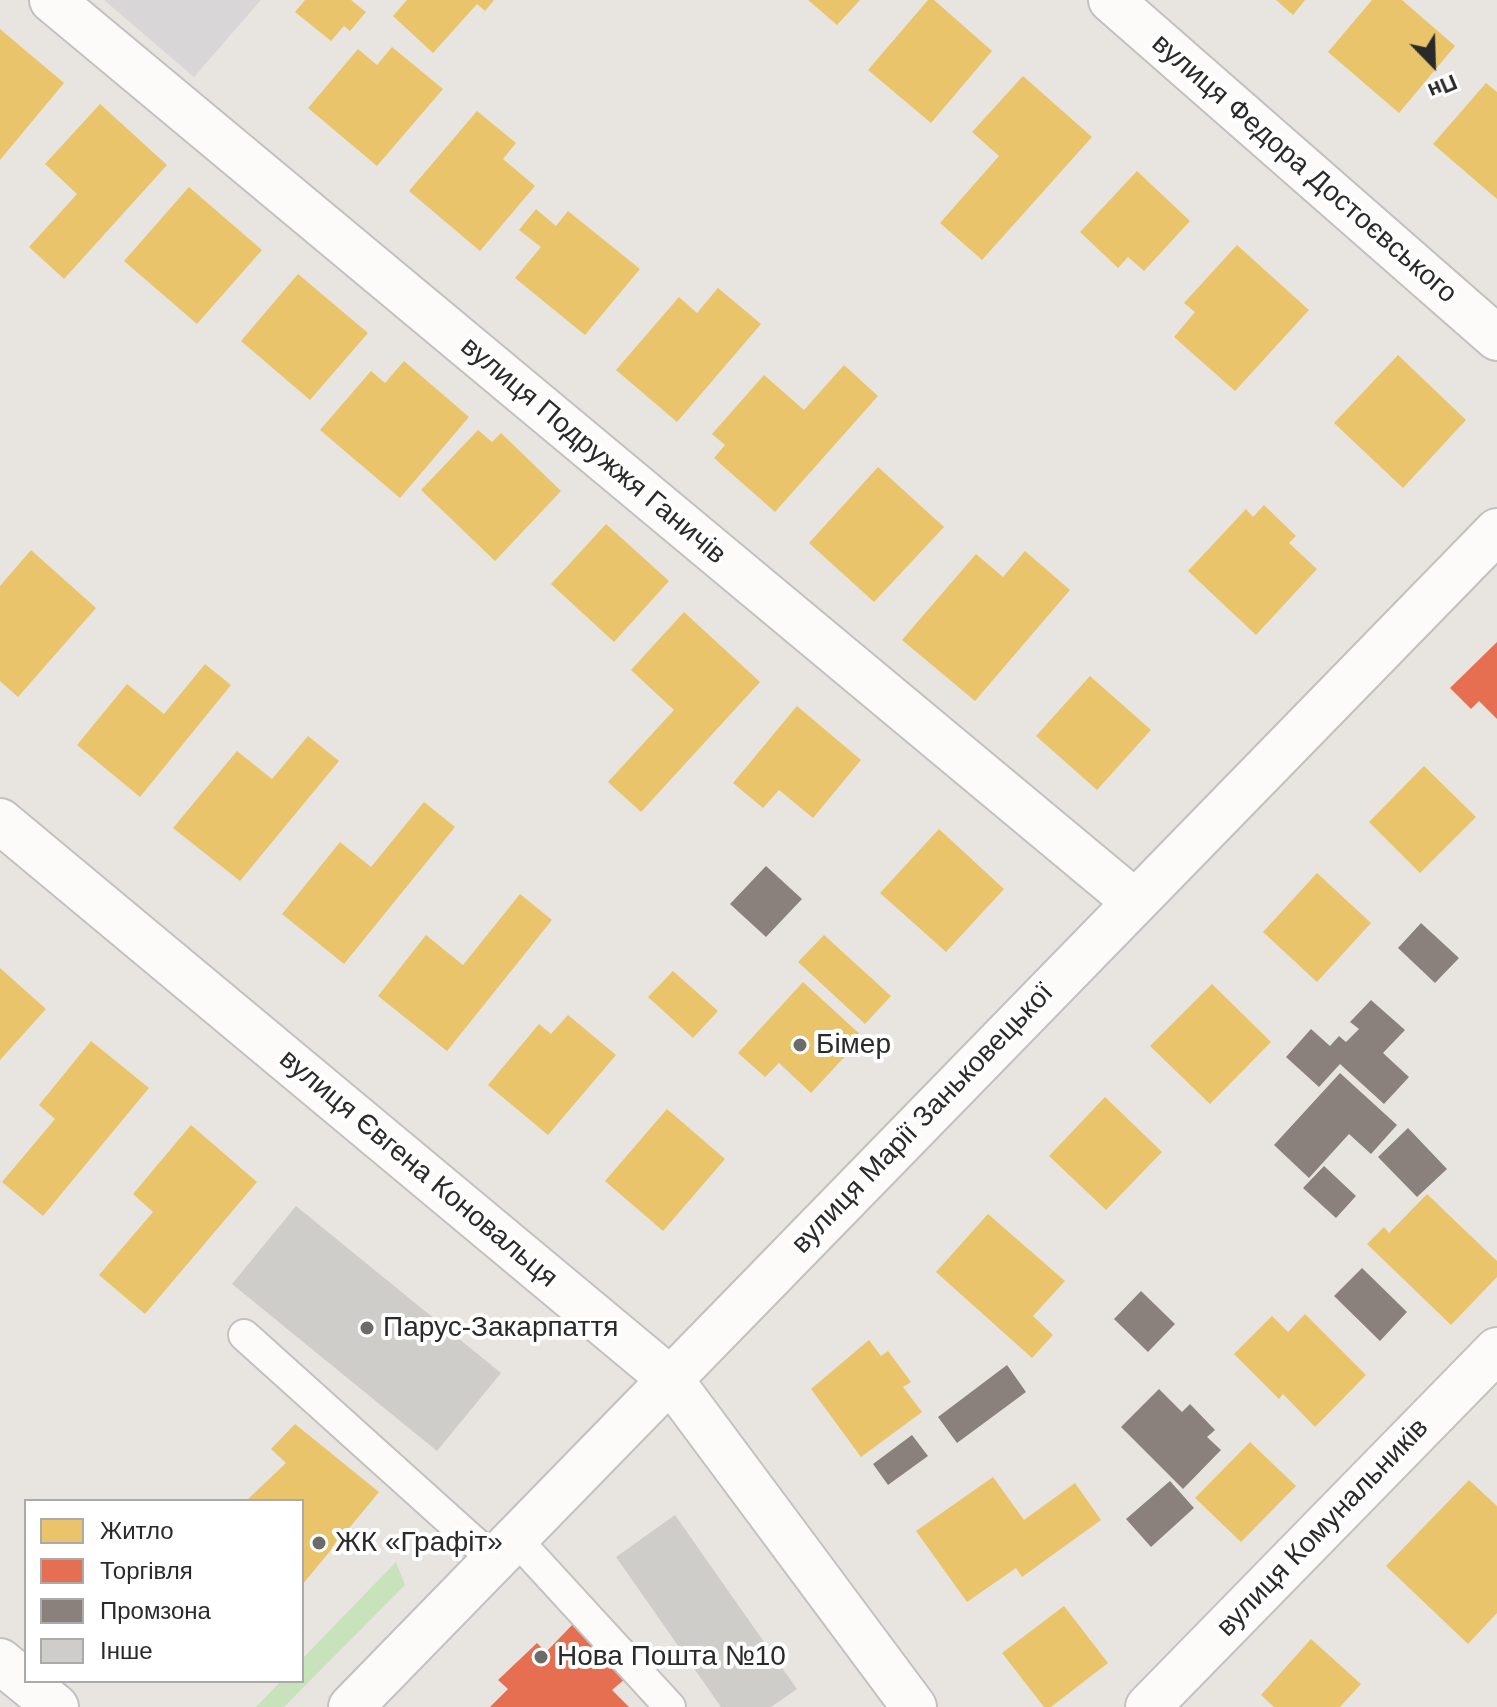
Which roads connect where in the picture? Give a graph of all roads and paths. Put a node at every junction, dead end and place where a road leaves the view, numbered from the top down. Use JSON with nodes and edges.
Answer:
{"nodes":[{"id":1,"x":52,"y":0,"type":"edge"},
{"id":2,"x":1111,"y":0,"type":"edge"},
{"id":3,"x":1497,"y":338,"type":"edge"},
{"id":4,"x":1497,"y":531,"type":"edge"},
{"id":5,"x":0,"y":821,"type":"edge"},
{"id":6,"x":1135,"y":902,"type":"junction"},
{"id":7,"x":244,"y":1335,"type":"dead end"},
{"id":8,"x":1497,"y":1350,"type":"edge"},
{"id":9,"x":670,"y":1379,"type":"junction"},
{"id":10,"x":504,"y":1549,"type":"junction"},
{"id":11,"x":0,"y":1661,"type":"edge"},
{"id":12,"x":24,"y":1681,"type":"edge"},
{"id":13,"x":27,"y":1683,"type":"edge"},
{"id":14,"x":56,"y":1707,"type":"edge"},
{"id":15,"x":351,"y":1707,"type":"edge"},
{"id":16,"x":670,"y":1707,"type":"edge"},
{"id":17,"x":914,"y":1707,"type":"edge"},
{"id":18,"x":1148,"y":1707,"type":"edge"}],
"edges":[{"from":1,"to":6,"type":"street","name":"вулиця Подружжя Ганичів"},
{"from":2,"to":3,"type":"street","name":"вулиця Федора Достоєвського"},
{"from":4,"to":6,"type":"street","name":"вулиця Марії Заньковецької"},
{"from":5,"to":9,"type":"street","name":"вулиця Євгена Коновальця"},
{"from":6,"to":9,"type":"street","name":"вулиця Марії Заньковецької"},
{"from":7,"to":10,"type":"lane"},
{"from":8,"to":18,"type":"street","name":"вулиця Комунальників"},
{"from":9,"to":10,"type":"street","name":"вулиця Марії Заньковецької"},
{"from":9,"to":17,"type":"street","name":"вулиця Євгена Коновальця"},
{"from":10,"to":15,"type":"street","name":"вулиця Марії Заньковецької"},
{"from":10,"to":16,"type":"lane"},
{"from":11,"to":12,"type":"street"},
{"from":13,"to":14,"type":"street"}]}
